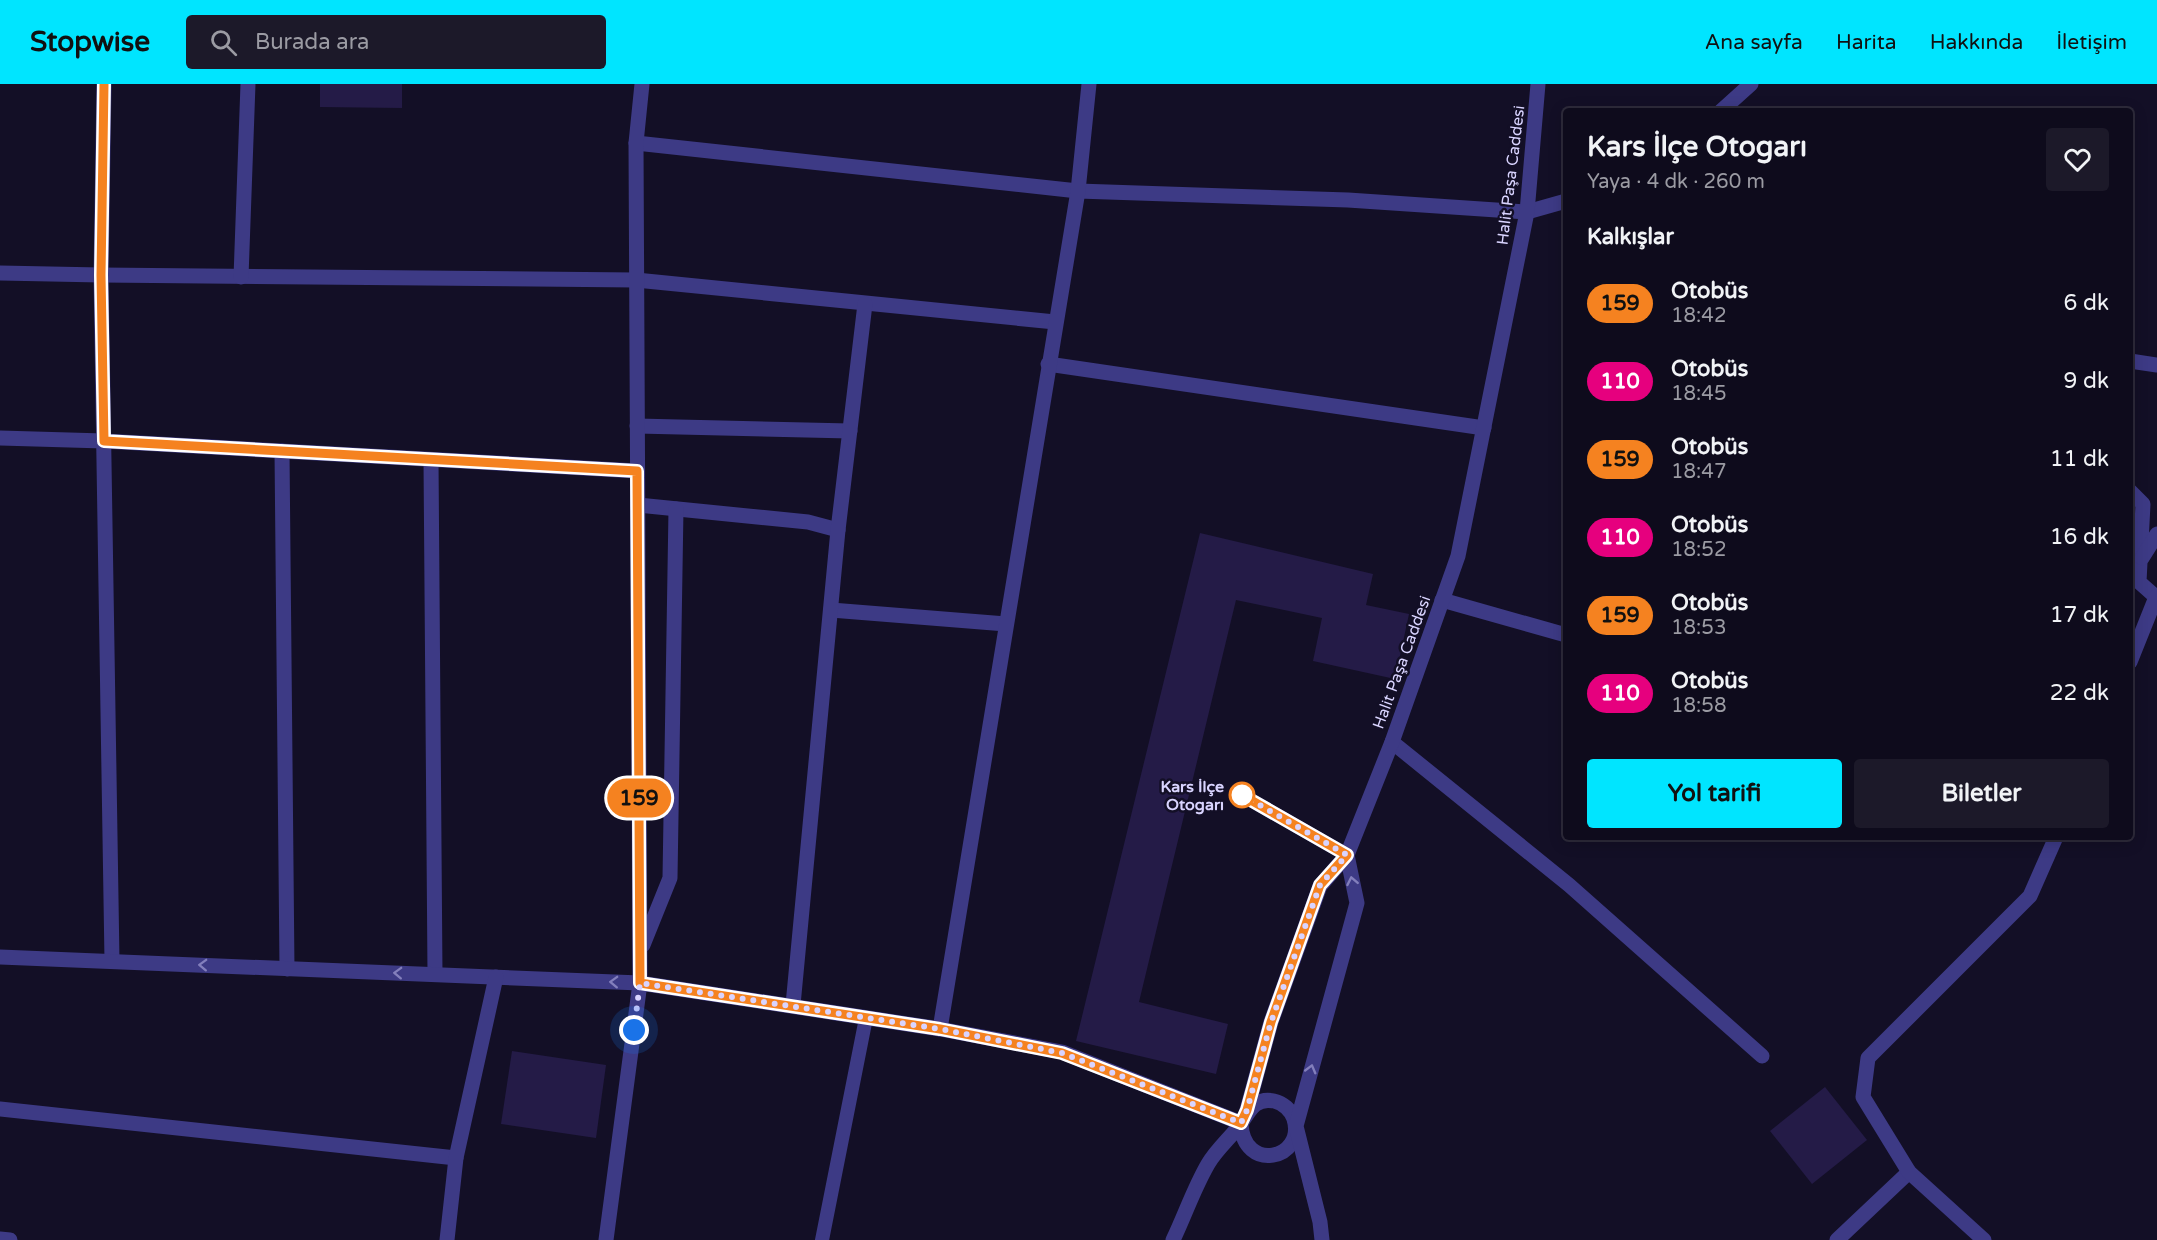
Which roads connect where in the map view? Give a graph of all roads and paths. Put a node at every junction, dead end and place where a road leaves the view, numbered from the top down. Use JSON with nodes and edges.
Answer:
{"nodes":[{"id":1,"x":104,"y":84,"type":"edge"},
{"id":2,"x":248,"y":84,"type":"edge"},
{"id":3,"x":642,"y":84,"type":"edge"},
{"id":4,"x":1089,"y":84,"type":"edge"},
{"id":5,"x":1538,"y":84,"type":"edge"},
{"id":6,"x":1751,"y":84,"type":"edge"},
{"id":7,"x":1724,"y":108,"type":"edge"},
{"id":8,"x":636,"y":143,"type":"junction"},
{"id":9,"x":1078,"y":191,"type":"junction"},
{"id":10,"x":1563,"y":202,"type":"edge"},
{"id":11,"x":1527,"y":212,"type":"junction"},
{"id":12,"x":0,"y":273,"type":"edge"},
{"id":13,"x":101,"y":275,"type":"junction"},
{"id":14,"x":241,"y":277,"type":"junction"},
{"id":15,"x":636,"y":280,"type":"junction"},
{"id":16,"x":865,"y":303,"type":"junction"},
{"id":17,"x":1055,"y":322,"type":"junction"},
{"id":18,"x":2133,"y":361,"type":"edge"},
{"id":19,"x":1048,"y":364,"type":"junction"},
{"id":20,"x":2157,"y":365,"type":"edge"},
{"id":21,"x":637,"y":426,"type":"junction"},
{"id":22,"x":1484,"y":428,"type":"junction"},
{"id":23,"x":850,"y":431,"type":"junction"},
{"id":24,"x":0,"y":438,"type":"edge"},
{"id":25,"x":104,"y":441,"type":"junction"},
{"id":26,"x":282,"y":451,"type":"junction"},
{"id":27,"x":432,"y":460,"type":"junction"},
{"id":28,"x":637,"y":471,"type":"junction"},
{"id":29,"x":2133,"y":494,"type":"edge"},
{"id":30,"x":638,"y":505,"type":"junction"},
{"id":31,"x":676,"y":509,"type":"junction"},
{"id":32,"x":838,"y":531,"type":"junction"},
{"id":33,"x":2157,"y":534,"type":"edge"},
{"id":34,"x":2140,"y":561,"type":"junction"},
{"id":35,"x":2157,"y":598,"type":"edge"},
{"id":36,"x":1442,"y":600,"type":"junction"},
{"id":37,"x":831,"y":610,"type":"junction"},
{"id":38,"x":1006,"y":624,"type":"junction"},
{"id":39,"x":1563,"y":633,"type":"edge"},
{"id":40,"x":2133,"y":655,"type":"edge"},
{"id":41,"x":1392,"y":742,"type":"junction"},
{"id":42,"x":1242,"y":795,"type":"dead end"},
{"id":43,"x":2055,"y":840,"type":"edge"},
{"id":44,"x":1347,"y":855,"type":"junction"},
{"id":45,"x":640,"y":954,"type":"junction"},
{"id":46,"x":0,"y":957,"type":"edge"},
{"id":47,"x":112,"y":961,"type":"junction"},
{"id":48,"x":0,"y":965,"type":"edge"},
{"id":49,"x":287,"y":969,"type":"junction"},
{"id":50,"x":435,"y":974,"type":"junction"},
{"id":51,"x":496,"y":977,"type":"junction"},
{"id":52,"x":640,"y":983,"type":"junction"},
{"id":53,"x":793,"y":1005,"type":"junction"},
{"id":54,"x":866,"y":1018,"type":"junction"},
{"id":55,"x":940,"y":1029,"type":"junction"},
{"id":56,"x":1762,"y":1056,"type":"dead end"},
{"id":57,"x":0,"y":1109,"type":"edge"},
{"id":58,"x":1244,"y":1116,"type":"junction"},
{"id":59,"x":1296,"y":1126,"type":"junction"},
{"id":60,"x":456,"y":1158,"type":"junction"},
{"id":61,"x":1909,"y":1172,"type":"junction"},
{"id":62,"x":0,"y":1239,"type":"edge"},
{"id":63,"x":10,"y":1240,"type":"edge"},
{"id":64,"x":447,"y":1240,"type":"edge"},
{"id":65,"x":606,"y":1240,"type":"edge"},
{"id":66,"x":822,"y":1240,"type":"edge"},
{"id":67,"x":1173,"y":1240,"type":"edge"},
{"id":68,"x":1322,"y":1240,"type":"edge"},
{"id":69,"x":1837,"y":1240,"type":"edge"},
{"id":70,"x":1984,"y":1240,"type":"edge"}],
"edges":[{"from":1,"to":13,"type":"street"},
{"from":2,"to":14,"type":"street"},
{"from":3,"to":8,"type":"street"},
{"from":4,"to":9,"type":"street"},
{"from":5,"to":11,"type":"street","name":"Halit Paşa Caddesi"},
{"from":6,"to":7,"type":"street"},
{"from":8,"to":9,"type":"street"},
{"from":8,"to":15,"type":"street"},
{"from":9,"to":11,"type":"street"},
{"from":9,"to":17,"type":"street"},
{"from":10,"to":11,"type":"street"},
{"from":11,"to":22,"type":"street","name":"Halit Paşa Caddesi"},
{"from":12,"to":13,"type":"street"},
{"from":13,"to":14,"type":"street"},
{"from":13,"to":25,"type":"street"},
{"from":14,"to":15,"type":"street"},
{"from":15,"to":16,"type":"street"},
{"from":15,"to":21,"type":"street"},
{"from":16,"to":17,"type":"street"},
{"from":16,"to":23,"type":"street"},
{"from":17,"to":19,"type":"street"},
{"from":18,"to":20,"type":"street"},
{"from":19,"to":22,"type":"street"},
{"from":19,"to":38,"type":"street"},
{"from":21,"to":23,"type":"street"},
{"from":21,"to":28,"type":"street"},
{"from":22,"to":36,"type":"street","name":"Halit Paşa Caddesi"},
{"from":23,"to":32,"type":"street"},
{"from":24,"to":25,"type":"street"},
{"from":25,"to":26,"type":"street"},
{"from":25,"to":47,"type":"street"},
{"from":26,"to":27,"type":"street"},
{"from":26,"to":49,"type":"street"},
{"from":27,"to":28,"type":"street"},
{"from":27,"to":50,"type":"street"},
{"from":28,"to":30,"type":"street"},
{"from":29,"to":34,"type":"street"},
{"from":30,"to":31,"type":"street"},
{"from":30,"to":45,"type":"street"},
{"from":31,"to":32,"type":"street"},
{"from":31,"to":45,"type":"street"},
{"from":32,"to":37,"type":"street"},
{"from":33,"to":34,"type":"street"},
{"from":34,"to":35,"type":"street"},
{"from":35,"to":40,"type":"street"},
{"from":36,"to":39,"type":"street"},
{"from":36,"to":41,"type":"street","name":"Halit Paşa Caddesi"},
{"from":37,"to":38,"type":"street"},
{"from":37,"to":53,"type":"street"},
{"from":38,"to":55,"type":"street"},
{"from":41,"to":44,"type":"street","name":"Halit Paşa Caddesi"},
{"from":41,"to":56,"type":"street"},
{"from":42,"to":44,"type":"lane"},
{"from":43,"to":61,"type":"street"},
{"from":44,"to":58,"type":"street"},
{"from":59,"to":44,"type":"street","one_way":true},
{"from":45,"to":52,"type":"street"},
{"from":46,"to":47,"type":"street"},
{"from":46,"to":48,"type":"street"},
{"from":49,"to":47,"type":"street","one_way":true},
{"from":50,"to":49,"type":"street","one_way":true},
{"from":50,"to":51,"type":"street"},
{"from":52,"to":51,"type":"street","one_way":true},
{"from":51,"to":60,"type":"street"},
{"from":52,"to":53,"type":"street"},
{"from":52,"to":65,"type":"street"},
{"from":53,"to":54,"type":"street"},
{"from":54,"to":55,"type":"street"},
{"from":54,"to":66,"type":"lane"},
{"from":55,"to":58,"type":"street"},
{"from":57,"to":60,"type":"street"},
{"from":58,"to":59,"type":"street"},
{"from":58,"to":59,"type":"street"},
{"from":58,"to":67,"type":"street"},
{"from":59,"to":68,"type":"street"},
{"from":60,"to":64,"type":"street"},
{"from":61,"to":69,"type":"street"},
{"from":61,"to":70,"type":"street"},
{"from":62,"to":63,"type":"street"}]}
